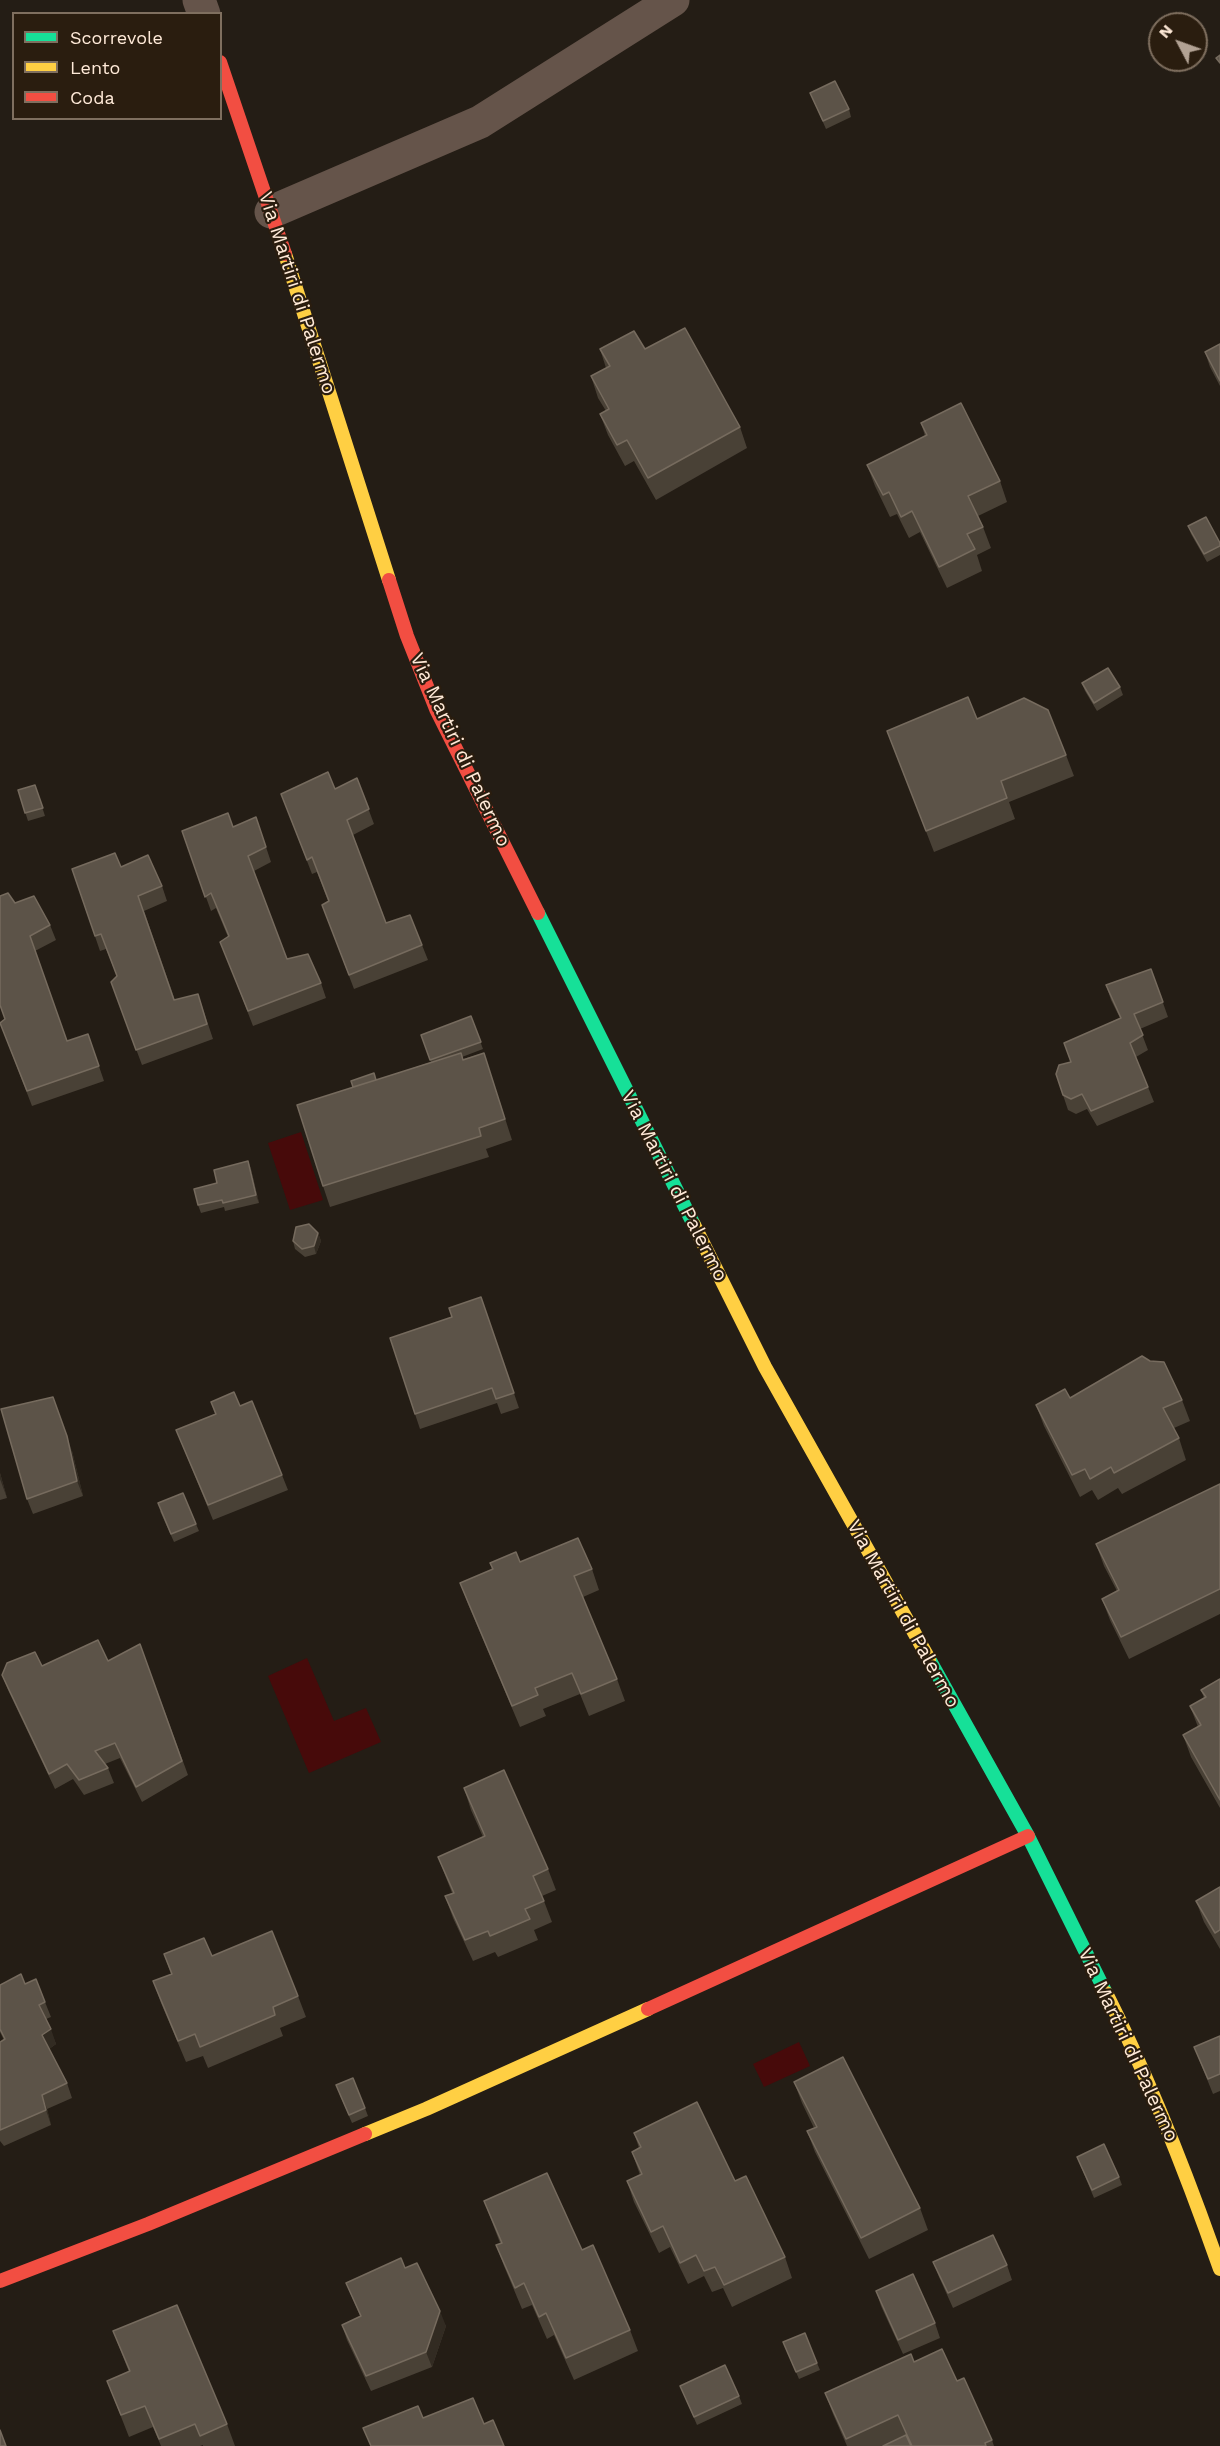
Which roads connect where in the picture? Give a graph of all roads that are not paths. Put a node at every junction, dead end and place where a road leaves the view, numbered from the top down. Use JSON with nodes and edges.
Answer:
{"nodes":[{"id":1,"x":673,"y":0,"type":"edge"},
{"id":2,"x":222,"y":68,"type":"edge"},
{"id":3,"x":271,"y":212,"type":"junction"},
{"id":4,"x":1028,"y":1836,"type":"junction"},
{"id":5,"x":1220,"y":2269,"type":"edge"},
{"id":6,"x":0,"y":2281,"type":"edge"}],
"edges":[{"from":1,"to":3,"type":"street"},
{"from":2,"to":3,"type":"street","name":"Via Martiri di Palermo"},
{"from":3,"to":4,"type":"street","name":"Via Martiri di Palermo"},
{"from":4,"to":5,"type":"street","name":"Via Martiri di Palermo"},
{"from":4,"to":6,"type":"street"}]}
